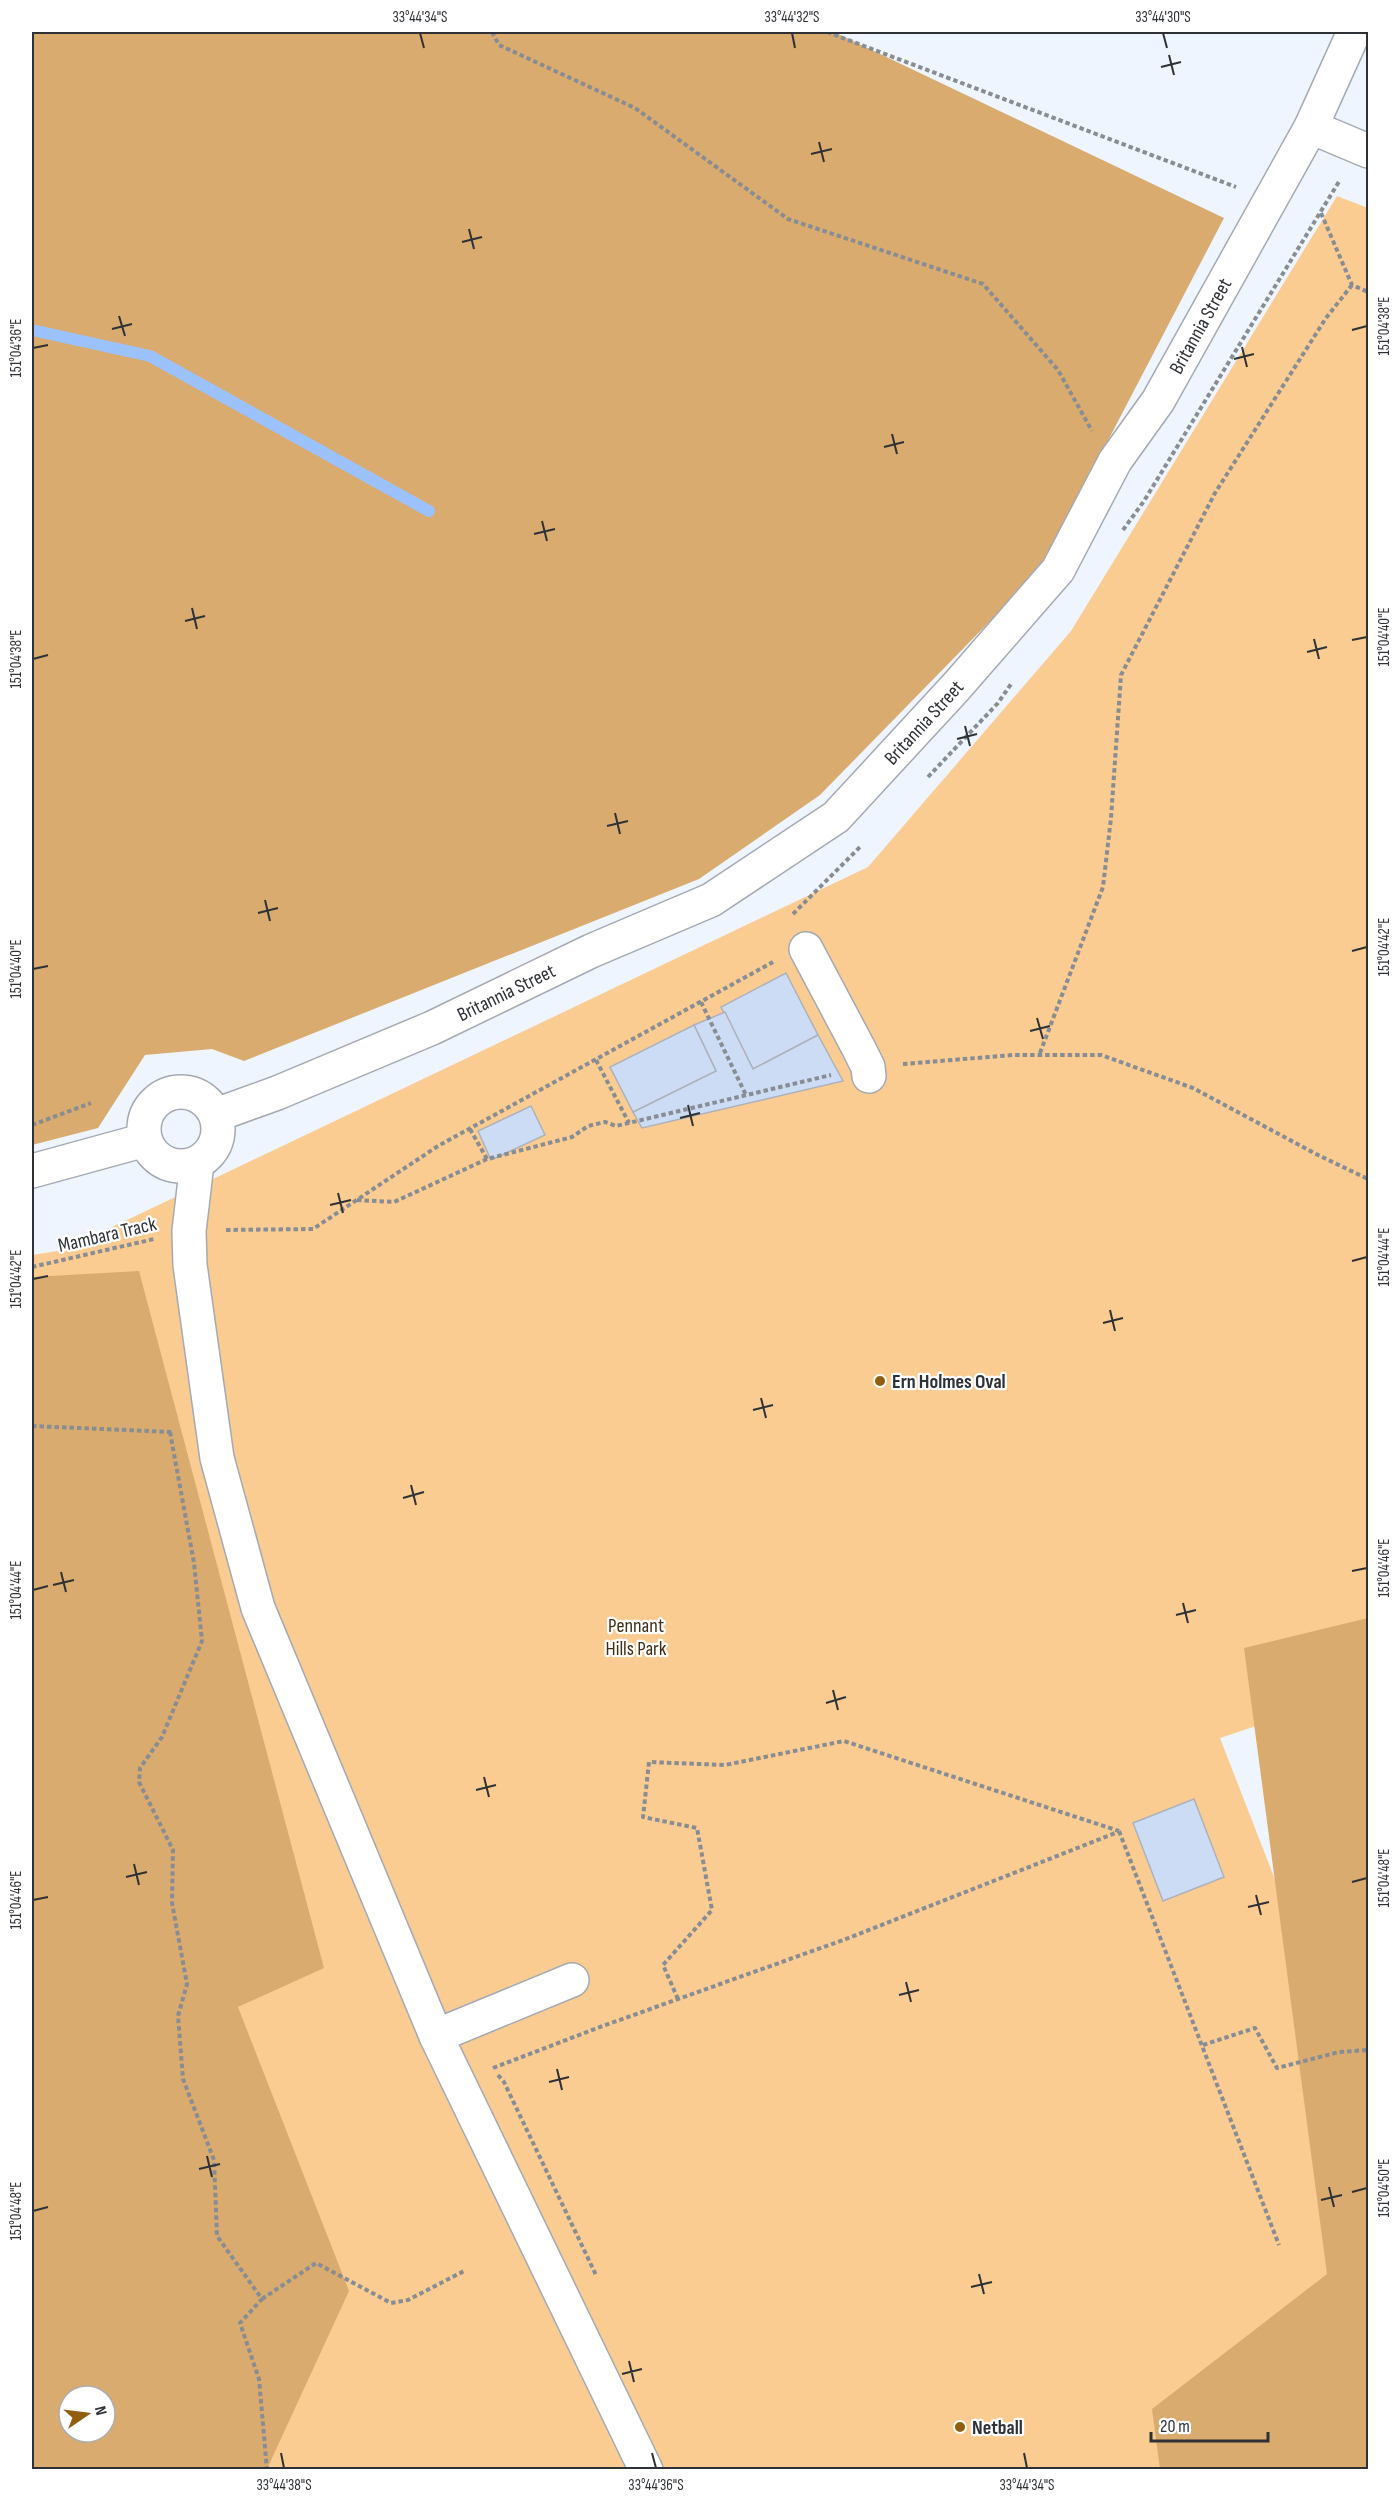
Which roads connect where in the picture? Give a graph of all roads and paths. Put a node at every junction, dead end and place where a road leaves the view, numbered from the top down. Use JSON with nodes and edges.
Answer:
{"nodes":[{"id":1,"x":492,"y":32,"type":"edge"},
{"id":2,"x":827,"y":32,"type":"edge"},
{"id":3,"x":1354,"y":32,"type":"edge"},
{"id":4,"x":1311,"y":127,"type":"junction"},
{"id":5,"x":1368,"y":151,"type":"edge"},
{"id":6,"x":1270,"y":200,"type":"junction"},
{"id":7,"x":1321,"y":212,"type":"dead end"},
{"id":8,"x":1352,"y":285,"type":"junction"},
{"id":9,"x":1368,"y":291,"type":"edge"},
{"id":10,"x":1096,"y":437,"type":"dead end"},
{"id":11,"x":806,"y":949,"type":"dead end"},
{"id":12,"x":701,"y":1002,"type":"dead end"},
{"id":13,"x":1040,"y":1053,"type":"dead end"},
{"id":14,"x":596,"y":1060,"type":"dead end"},
{"id":15,"x":869,"y":1076,"type":"dead end"},
{"id":16,"x":746,"y":1095,"type":"dead end"},
{"id":17,"x":91,"y":1103,"type":"dead end"},
{"id":18,"x":216,"y":1115,"type":"junction"},
{"id":19,"x":629,"y":1123,"type":"dead end"},
{"id":20,"x":32,"y":1125,"type":"edge"},
{"id":21,"x":470,"y":1129,"type":"dead end"},
{"id":22,"x":145,"y":1140,"type":"junction"},
{"id":23,"x":487,"y":1159,"type":"dead end"},
{"id":24,"x":197,"y":1163,"type":"junction"},
{"id":25,"x":32,"y":1171,"type":"edge"},
{"id":26,"x":224,"y":1230,"type":"dead end"},
{"id":27,"x":189,"y":1231,"type":"junction"},
{"id":28,"x":224,"y":1242,"type":"dead end"},
{"id":29,"x":32,"y":1267,"type":"edge"},
{"id":30,"x":32,"y":1426,"type":"edge"},
{"id":31,"x":170,"y":1432,"type":"junction"},
{"id":32,"x":214,"y":1435,"type":"junction"},
{"id":33,"x":1119,"y":1831,"type":"junction"},
{"id":34,"x":572,"y":1980,"type":"dead end"},
{"id":35,"x":678,"y":1999,"type":"junction"},
{"id":36,"x":450,"y":2031,"type":"junction"},
{"id":37,"x":1203,"y":2045,"type":"junction"},
{"id":38,"x":1368,"y":2050,"type":"edge"},
{"id":39,"x":493,"y":2068,"type":"junction"},
{"id":40,"x":1279,"y":2245,"type":"dead end"},
{"id":41,"x":466,"y":2270,"type":"dead end"},
{"id":42,"x":596,"y":2275,"type":"dead end"},
{"id":43,"x":262,"y":2299,"type":"junction"},
{"id":44,"x":267,"y":2469,"type":"edge"},
{"id":45,"x":646,"y":2469,"type":"edge"}],
"edges":[{"from":1,"to":10,"type":"path"},
{"from":2,"to":6,"type":"path"},
{"from":3,"to":4,"type":"street","name":"Britannia Street"},
{"from":4,"to":5,"type":"street"},
{"from":4,"to":6,"type":"street","name":"Britannia Street"},
{"from":6,"to":18,"type":"street","name":"Britannia Street"},
{"from":7,"to":8,"type":"path"},
{"from":8,"to":9,"type":"path"},
{"from":8,"to":13,"type":"path"},
{"from":11,"to":15,"type":"street"},
{"from":12,"to":16,"type":"path"},
{"from":14,"to":19,"type":"path"},
{"from":17,"to":20,"type":"path"},
{"from":18,"to":22,"type":"street"},
{"from":18,"to":24,"type":"street"},
{"from":21,"to":23,"type":"path"},
{"from":22,"to":24,"type":"street"},
{"from":22,"to":25,"type":"street"},
{"from":24,"to":27,"type":"street"},
{"from":26,"to":28,"type":"path"},
{"from":27,"to":29,"type":"path","name":"Mambara Track"},
{"from":27,"to":32,"type":"street"},
{"from":30,"to":31,"type":"path"},
{"from":31,"to":32,"type":"path"},
{"from":31,"to":43,"type":"path"},
{"from":32,"to":36,"type":"street"},
{"from":33,"to":35,"type":"path"},
{"from":33,"to":35,"type":"path"},
{"from":33,"to":37,"type":"path"},
{"from":34,"to":36,"type":"street"},
{"from":35,"to":39,"type":"path"},
{"from":36,"to":39,"type":"path"},
{"from":36,"to":45,"type":"street"},
{"from":37,"to":38,"type":"path"},
{"from":37,"to":40,"type":"path"},
{"from":39,"to":42,"type":"path"},
{"from":41,"to":43,"type":"path"},
{"from":43,"to":44,"type":"path"}]}
